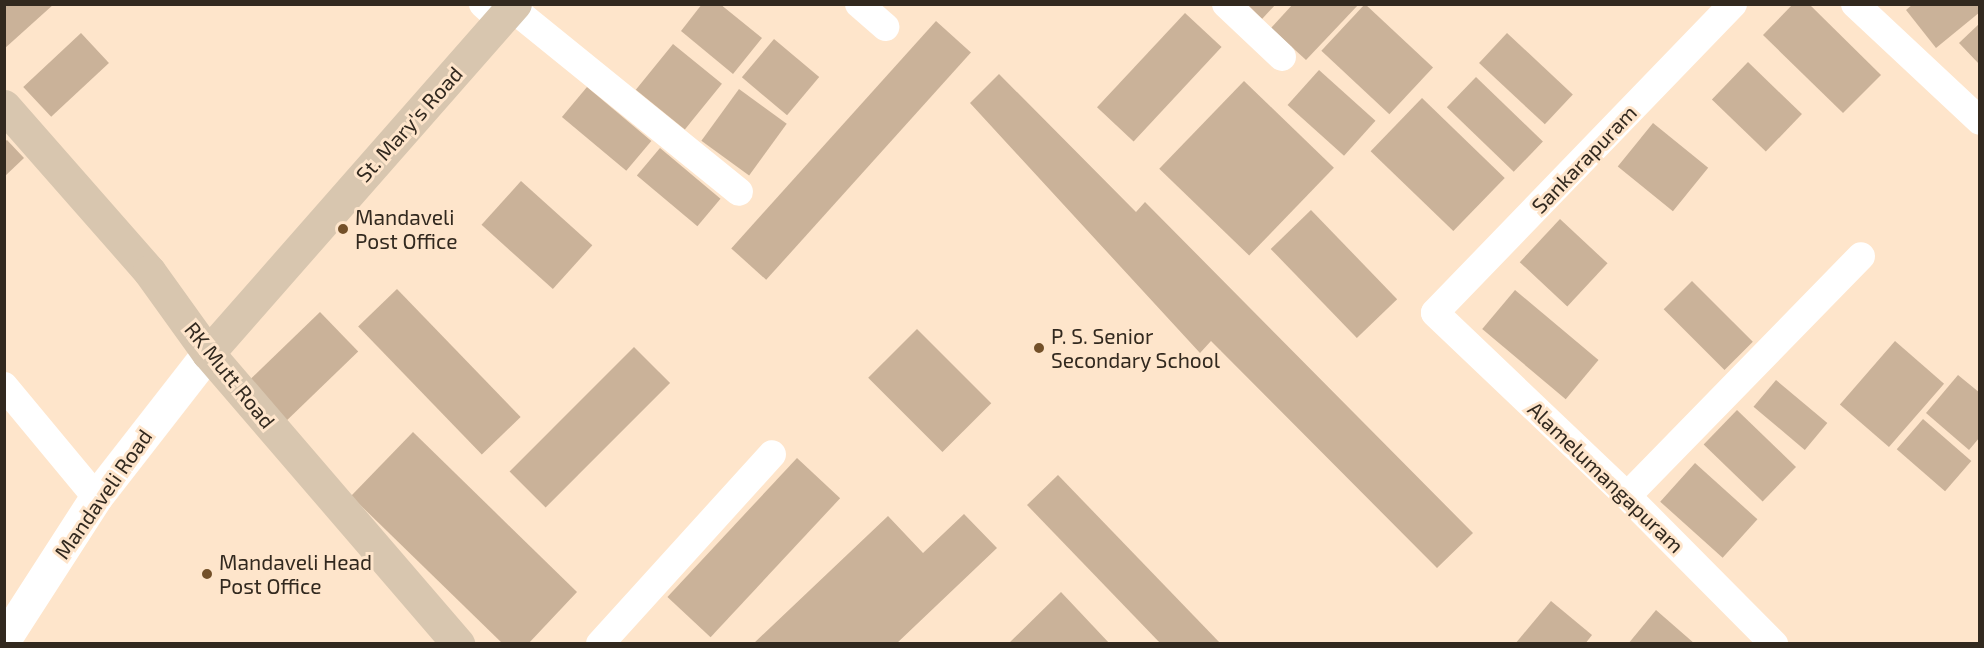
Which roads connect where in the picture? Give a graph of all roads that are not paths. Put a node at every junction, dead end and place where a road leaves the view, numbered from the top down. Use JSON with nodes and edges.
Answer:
{"nodes":[{"id":1,"x":859,"y":4,"type":"edge"},
{"id":2,"x":1226,"y":4,"type":"edge"},
{"id":3,"x":1732,"y":4,"type":"edge"},
{"id":4,"x":1855,"y":4,"type":"edge"},
{"id":5,"x":503,"y":10,"type":"edge"},
{"id":6,"x":885,"y":27,"type":"dead end"},
{"id":7,"x":1282,"y":57,"type":"dead end"},
{"id":8,"x":4,"y":106,"type":"edge"},
{"id":9,"x":1980,"y":121,"type":"edge"},
{"id":10,"x":739,"y":192,"type":"dead end"},
{"id":11,"x":1861,"y":256,"type":"dead end"},
{"id":12,"x":1435,"y":313,"type":"joint"},
{"id":13,"x":208,"y":353,"type":"junction"},
{"id":14,"x":4,"y":386,"type":"edge"},
{"id":15,"x":772,"y":454,"type":"dead end"},
{"id":16,"x":96,"y":496,"type":"junction"},
{"id":17,"x":1626,"y":496,"type":"junction"},
{"id":18,"x":4,"y":640,"type":"edge"},
{"id":19,"x":458,"y":644,"type":"edge"},
{"id":20,"x":600,"y":644,"type":"edge"},
{"id":21,"x":1774,"y":644,"type":"edge"}],
"edges":[{"from":1,"to":6,"type":"street"},
{"from":2,"to":7,"type":"street"},
{"from":3,"to":12,"type":"street","name":"Sankarapuram"},
{"from":4,"to":9,"type":"street"},
{"from":5,"to":10,"type":"street"},
{"from":5,"to":13,"type":"main road","name":"St. Mary's Road"},
{"from":8,"to":13,"type":"main road","name":"RK Mutt Road"},
{"from":11,"to":17,"type":"street"},
{"from":12,"to":17,"type":"street","name":"Alamelumangapuram"},
{"from":13,"to":16,"type":"street","name":"Mandaveli Road"},
{"from":13,"to":19,"type":"main road","name":"RK Mutt Road"},
{"from":14,"to":16,"type":"street"},
{"from":15,"to":20,"type":"street"},
{"from":16,"to":18,"type":"street","name":"Mandaveli Road"},
{"from":17,"to":21,"type":"street","name":"Alamelumangapuram"}]}
